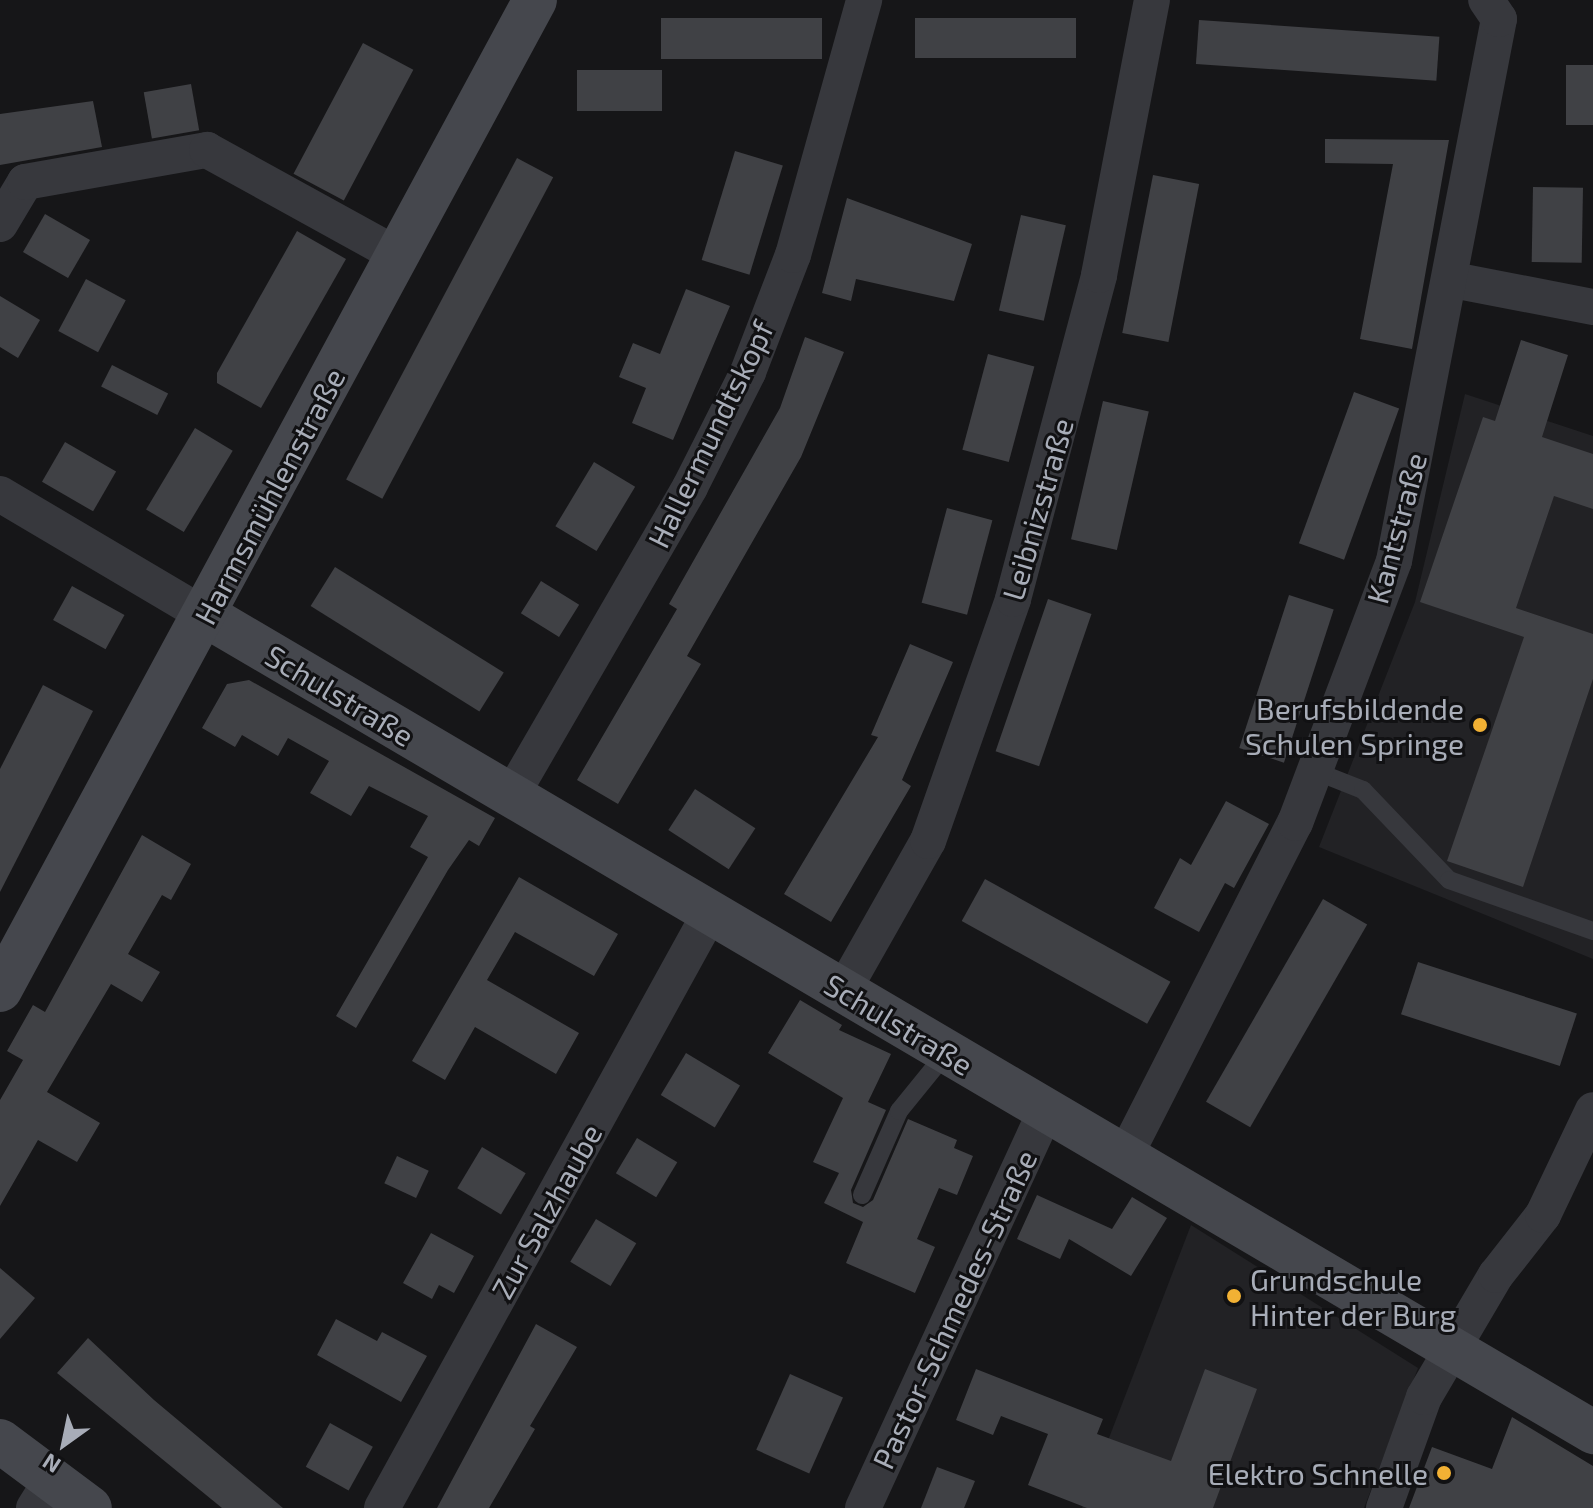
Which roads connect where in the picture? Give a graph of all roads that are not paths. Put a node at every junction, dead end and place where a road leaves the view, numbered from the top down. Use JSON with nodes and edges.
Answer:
{"nodes":[{"id":1,"x":535,"y":0,"type":"edge"},
{"id":2,"x":864,"y":0,"type":"edge"},
{"id":3,"x":1152,"y":0,"type":"edge"},
{"id":4,"x":1486,"y":0,"type":"edge"},
{"id":5,"x":0,"y":224,"type":"edge"},
{"id":6,"x":397,"y":255,"type":"junction"},
{"id":7,"x":1453,"y":280,"type":"junction"},
{"id":8,"x":1593,"y":307,"type":"edge"},
{"id":9,"x":0,"y":494,"type":"edge"},
{"id":10,"x":205,"y":615,"type":"junction"},
{"id":11,"x":1315,"y":771,"type":"junction"},
{"id":12,"x":511,"y":796,"type":"junction"},
{"id":13,"x":710,"y":913,"type":"junction"},
{"id":14,"x":1593,"y":931,"type":"edge"},
{"id":15,"x":4,"y":974,"type":"edge"},
{"id":16,"x":843,"y":991,"type":"junction"},
{"id":17,"x":947,"y":1052,"type":"junction"},
{"id":18,"x":1046,"y":1110,"type":"junction"},
{"id":19,"x":1593,"y":1110,"type":"edge"},
{"id":20,"x":1125,"y":1156,"type":"junction"},
{"id":21,"x":862,"y":1195,"type":"dead end"},
{"id":22,"x":1450,"y":1349,"type":"junction"},
{"id":23,"x":1593,"y":1432,"type":"edge"},
{"id":24,"x":0,"y":1441,"type":"edge"},
{"id":25,"x":44,"y":1493,"type":"edge"},
{"id":26,"x":90,"y":1508,"type":"edge"},
{"id":27,"x":382,"y":1508,"type":"edge"},
{"id":28,"x":863,"y":1508,"type":"edge"},
{"id":29,"x":1384,"y":1508,"type":"edge"}],
"edges":[{"from":1,"to":6,"type":"street","name":"Harmsmühlenstraße"},
{"from":2,"to":12,"type":"street","name":"Hallermundtskopf"},
{"from":3,"to":16,"type":"street","name":"Leibnizstraße"},
{"from":4,"to":7,"type":"street","name":"Kantstraße"},
{"from":5,"to":6,"type":"street"},
{"from":6,"to":10,"type":"street","name":"Harmsmühlenstraße"},
{"from":7,"to":8,"type":"street"},
{"from":7,"to":11,"type":"street","name":"Kantstraße"},
{"from":9,"to":10,"type":"street"},
{"from":10,"to":12,"type":"street","name":"Schulstraße"},
{"from":10,"to":15,"type":"street","name":"Harmsmühlenstraße"},
{"from":11,"to":14,"type":"lane"},
{"from":11,"to":20,"type":"street","name":"Kantstraße"},
{"from":12,"to":13,"type":"street","name":"Schulstraße"},
{"from":13,"to":16,"type":"street","name":"Schulstraße"},
{"from":13,"to":27,"type":"street","name":"Zur Salzhaube"},
{"from":16,"to":17,"type":"street","name":"Schulstraße"},
{"from":17,"to":18,"type":"street","name":"Schulstraße"},
{"from":17,"to":21,"type":"lane"},
{"from":18,"to":20,"type":"street","name":"Schulstraße"},
{"from":18,"to":28,"type":"street","name":"Pastor-Schmedes-Straße"},
{"from":19,"to":22,"type":"street"},
{"from":20,"to":22,"type":"street","name":"Schulstraße"},
{"from":22,"to":23,"type":"street","name":"Schulstraße"},
{"from":22,"to":29,"type":"street"},
{"from":24,"to":25,"type":"street"},
{"from":25,"to":26,"type":"street"}]}
